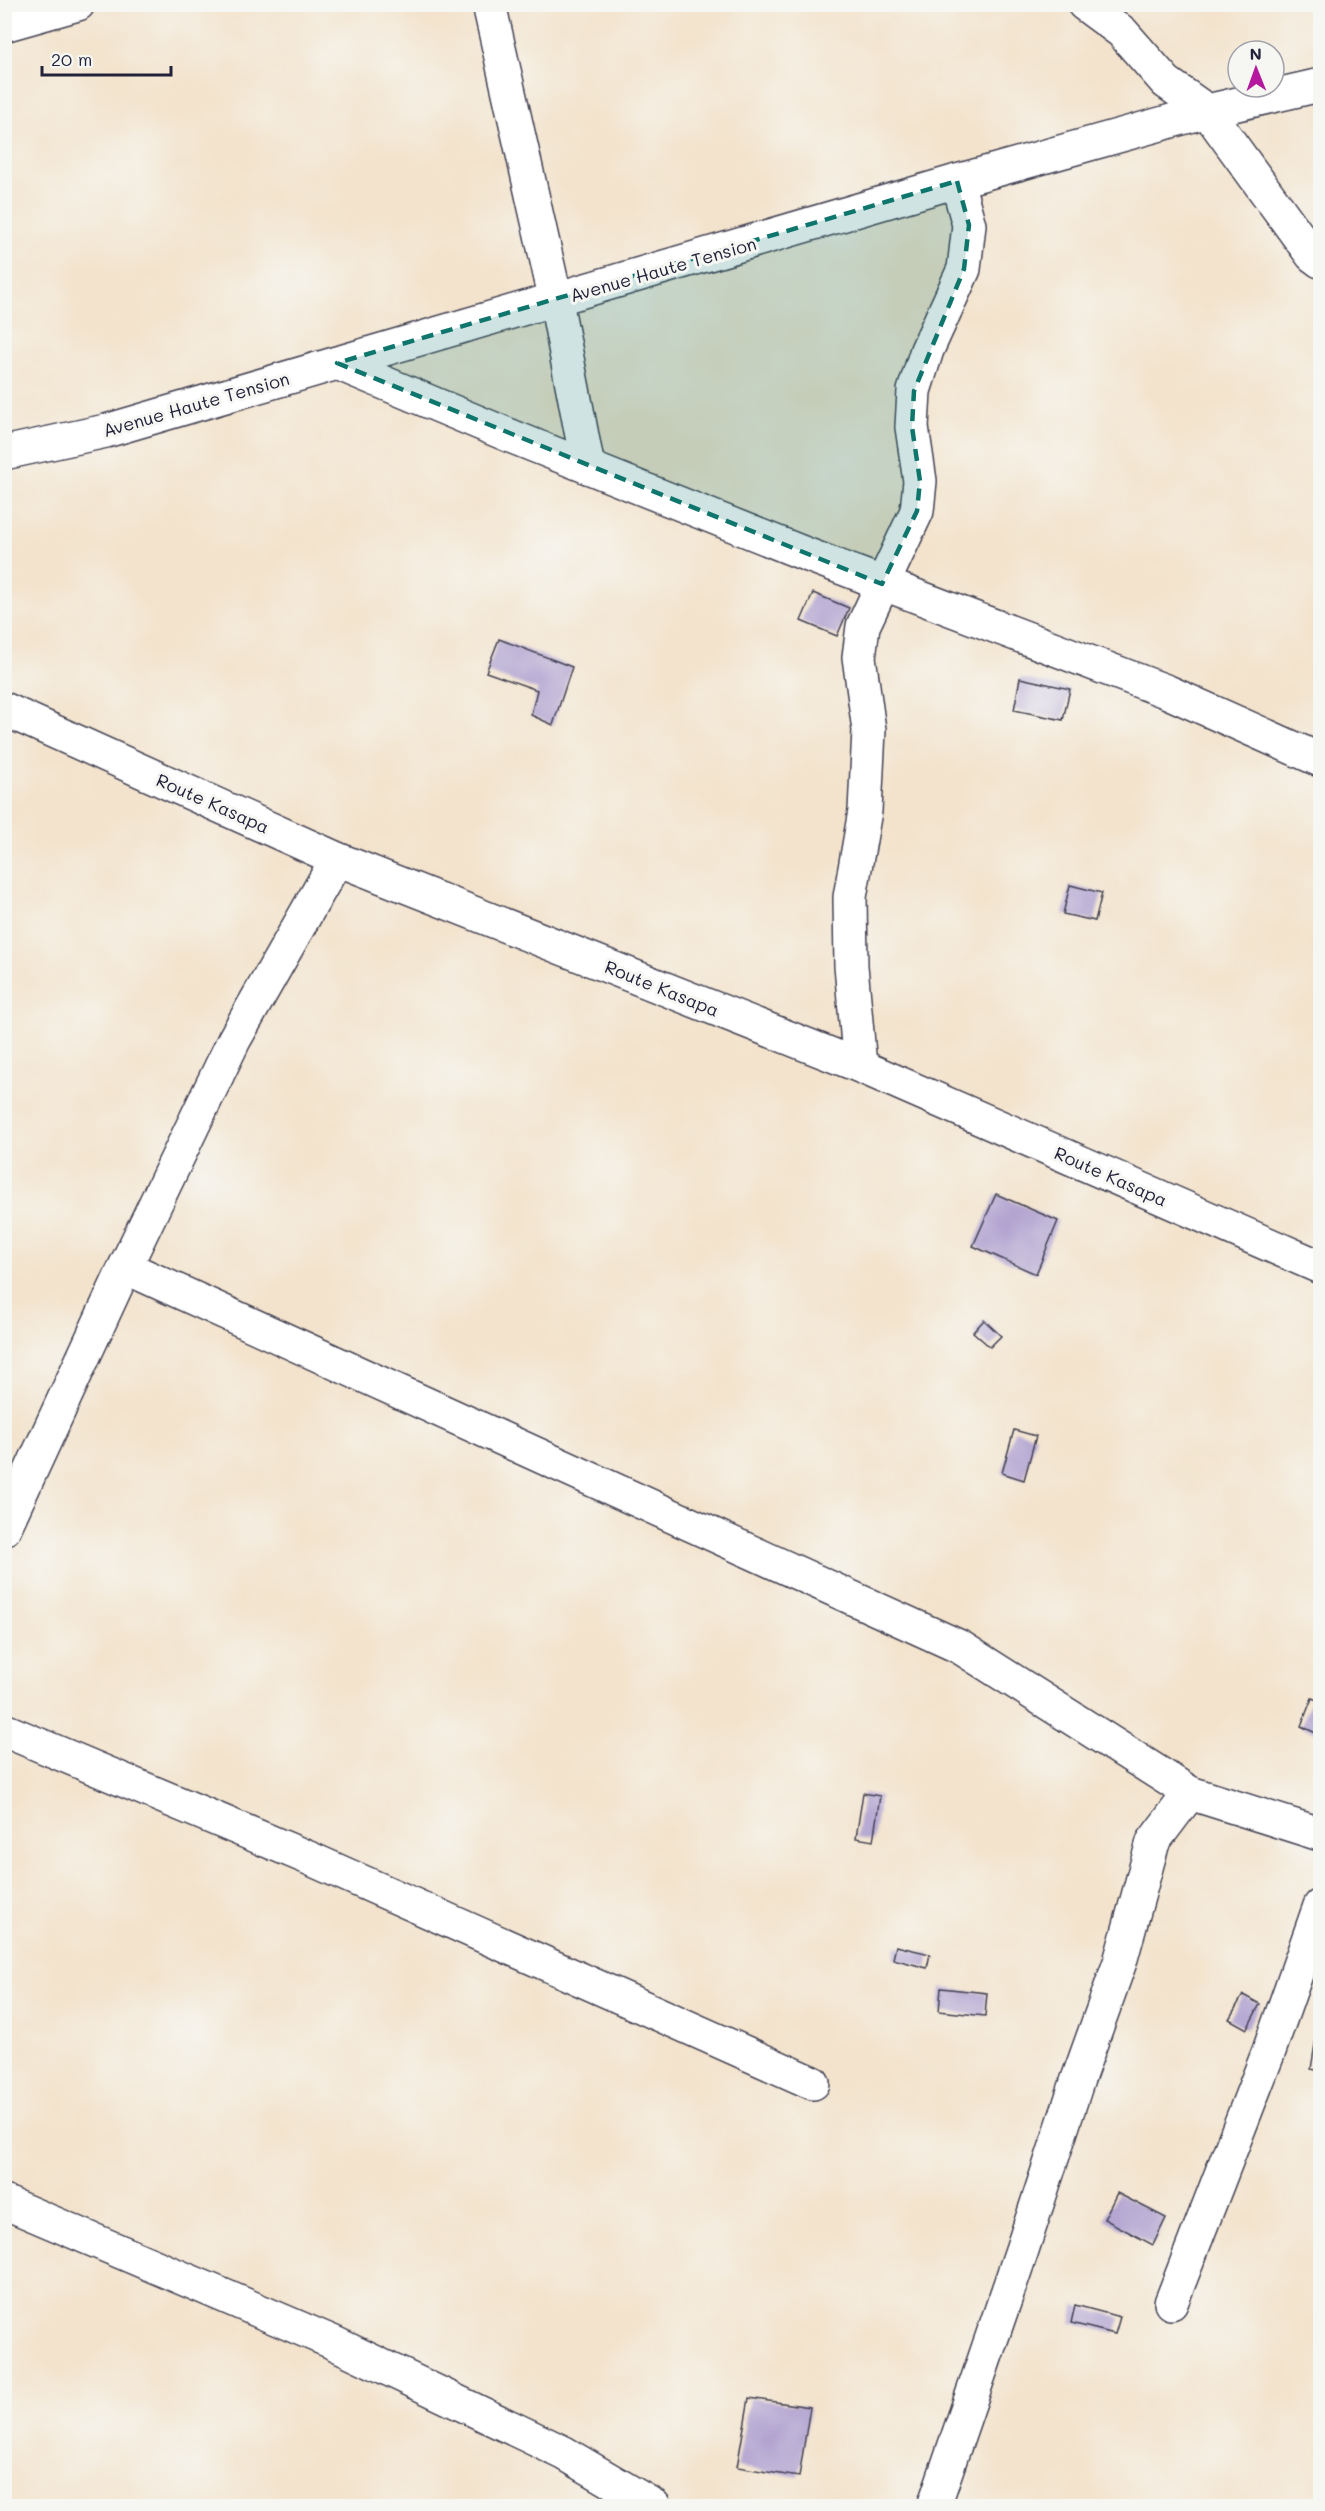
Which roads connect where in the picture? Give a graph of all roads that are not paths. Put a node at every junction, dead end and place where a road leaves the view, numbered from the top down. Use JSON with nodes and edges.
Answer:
{"nodes":[{"id":1,"x":78,"y":4,"type":"edge"},
{"id":2,"x":489,"y":4,"type":"edge"},
{"id":3,"x":1083,"y":4,"type":"edge"},
{"id":4,"x":4,"y":25,"type":"edge"},
{"id":5,"x":1320,"y":85,"type":"edge"},
{"id":6,"x":1207,"y":111,"type":"junction"},
{"id":7,"x":957,"y":181,"type":"junction"},
{"id":8,"x":1320,"y":261,"type":"edge"},
{"id":9,"x":556,"y":301,"type":"junction"},
{"id":10,"x":337,"y":363,"type":"junction"},
{"id":11,"x":4,"y":453,"type":"edge"},
{"id":12,"x":588,"y":467,"type":"junction"},
{"id":13,"x":882,"y":584,"type":"junction"},
{"id":14,"x":4,"y":709,"type":"edge"},
{"id":15,"x":1320,"y":759,"type":"edge"},
{"id":16,"x":338,"y":859,"type":"junction"},
{"id":17,"x":860,"y":1066,"type":"junction"},
{"id":18,"x":125,"y":1267,"type":"junction"},
{"id":19,"x":1320,"y":1267,"type":"edge"},
{"id":20,"x":4,"y":1529,"type":"edge"},
{"id":21,"x":4,"y":1730,"type":"edge"},
{"id":22,"x":1190,"y":1793,"type":"junction"},
{"id":23,"x":1320,"y":1834,"type":"edge"},
{"id":24,"x":1320,"y":1906,"type":"edge"},
{"id":25,"x":813,"y":2083,"type":"dead end"},
{"id":26,"x":4,"y":2202,"type":"edge"},
{"id":27,"x":1171,"y":2303,"type":"dead end"},
{"id":28,"x":654,"y":2506,"type":"edge"},
{"id":29,"x":934,"y":2506,"type":"edge"}],
"edges":[{"from":1,"to":4,"type":"street"},
{"from":2,"to":9,"type":"street"},
{"from":3,"to":6,"type":"street"},
{"from":5,"to":6,"type":"street","name":"Avenue Haute Tension"},
{"from":6,"to":7,"type":"street","name":"Avenue Haute Tension"},
{"from":6,"to":8,"type":"street"},
{"from":7,"to":9,"type":"street","name":"Avenue Haute Tension"},
{"from":7,"to":13,"type":"street"},
{"from":9,"to":10,"type":"street","name":"Avenue Haute Tension"},
{"from":9,"to":12,"type":"street"},
{"from":10,"to":11,"type":"street","name":"Avenue Haute Tension"},
{"from":10,"to":12,"type":"street"},
{"from":12,"to":13,"type":"street"},
{"from":13,"to":15,"type":"street"},
{"from":13,"to":17,"type":"street"},
{"from":14,"to":16,"type":"street","name":"Route Kasapa"},
{"from":16,"to":17,"type":"street","name":"Route Kasapa"},
{"from":16,"to":18,"type":"street"},
{"from":17,"to":19,"type":"street","name":"Route Kasapa"},
{"from":18,"to":20,"type":"street"},
{"from":18,"to":22,"type":"street"},
{"from":21,"to":25,"type":"street"},
{"from":22,"to":23,"type":"street"},
{"from":22,"to":29,"type":"street"},
{"from":24,"to":27,"type":"street"},
{"from":26,"to":28,"type":"street"}]}
